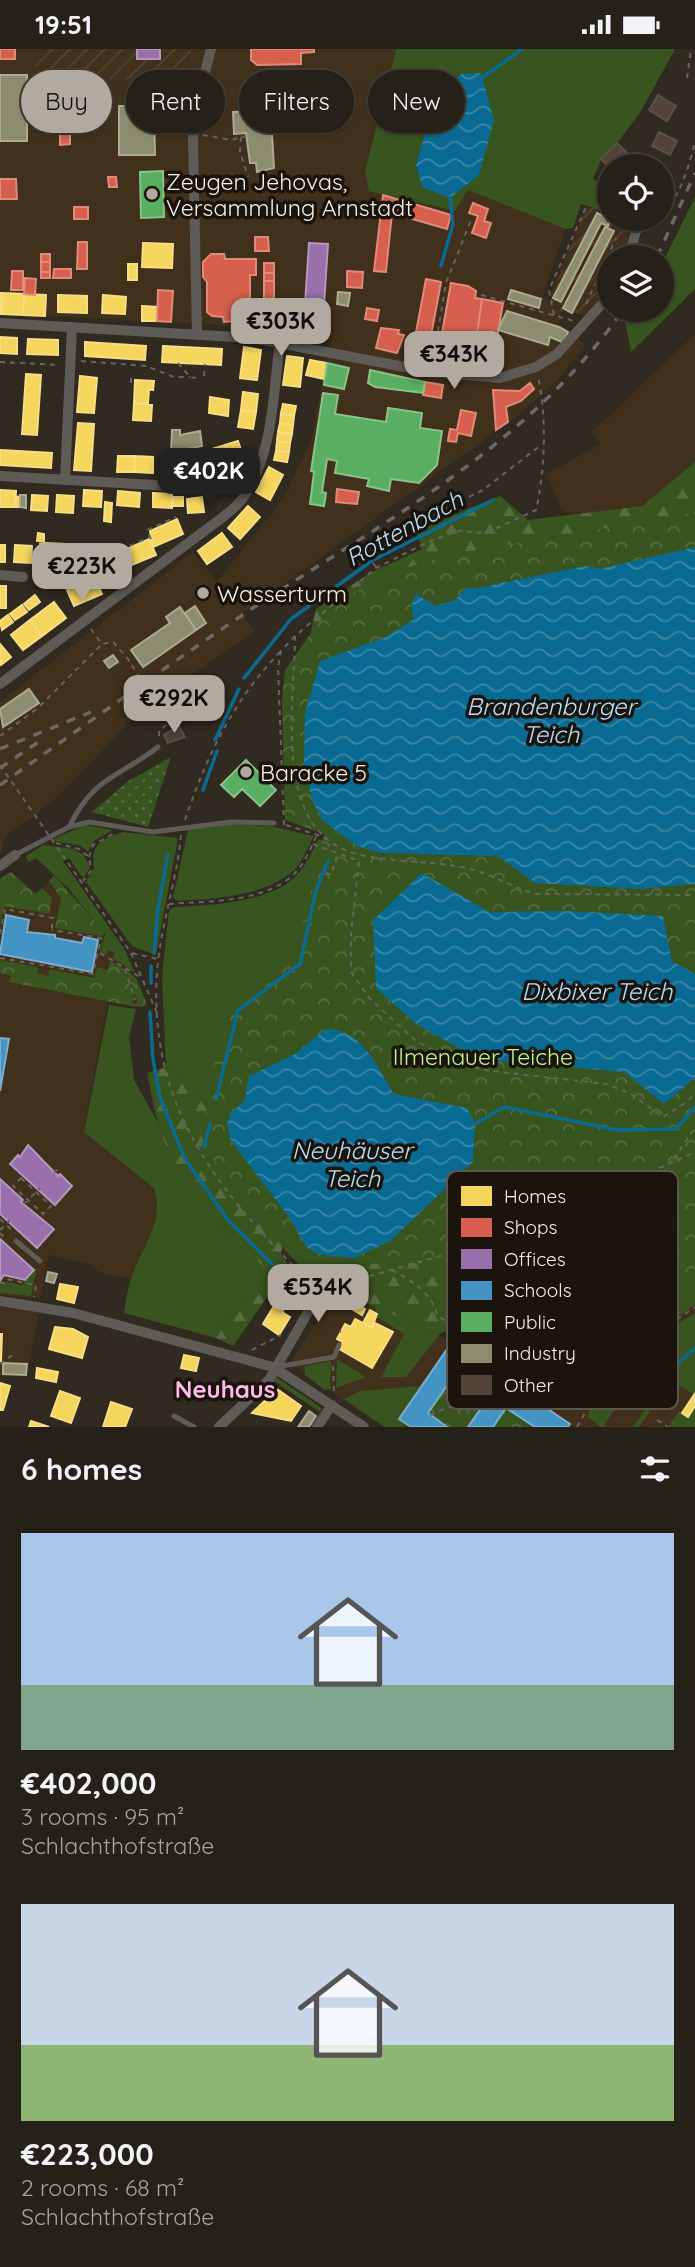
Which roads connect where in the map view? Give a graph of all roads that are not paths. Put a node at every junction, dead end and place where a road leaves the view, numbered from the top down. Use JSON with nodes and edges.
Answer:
{"nodes":[{"id":1,"x":211,"y":49,"type":"edge"},
{"id":2,"x":597,"y":310,"type":"edge"},
{"id":3,"x":0,"y":323,"type":"edge"},
{"id":4,"x":72,"y":327,"type":"junction"},
{"id":5,"x":197,"y":334,"type":"junction"},
{"id":6,"x":280,"y":341,"type":"junction"},
{"id":7,"x":0,"y":476,"type":"edge"},
{"id":8,"x":65,"y":480,"type":"junction"},
{"id":9,"x":250,"y":482,"type":"junction"},
{"id":10,"x":0,"y":575,"type":"edge"},
{"id":11,"x":23,"y":577,"type":"dead end"},
{"id":12,"x":0,"y":684,"type":"edge"},
{"id":13,"x":158,"y":747,"type":"road end"},
{"id":14,"x":274,"y":823,"type":"road end"},
{"id":15,"x":69,"y":827,"type":"junction"},
{"id":16,"x":15,"y":855,"type":"joint"},
{"id":17,"x":0,"y":866,"type":"edge"},
{"id":18,"x":16,"y":1241,"type":"road end"},
{"id":19,"x":40,"y":1261,"type":"dead end"},
{"id":20,"x":320,"y":1291,"type":"road end"},
{"id":21,"x":0,"y":1301,"type":"edge"},
{"id":22,"x":339,"y":1345,"type":"dead end"},
{"id":23,"x":273,"y":1367,"type":"junction"},
{"id":24,"x":334,"y":1402,"type":"junction"},
{"id":25,"x":174,"y":1416,"type":"dead end"},
{"id":26,"x":194,"y":1427,"type":"edge"},
{"id":27,"x":219,"y":1427,"type":"edge"},
{"id":28,"x":317,"y":1427,"type":"edge"},
{"id":29,"x":364,"y":1427,"type":"edge"}],
"edges":[{"from":1,"to":5,"type":"street"},
{"from":2,"to":6,"type":"street"},
{"from":3,"to":4,"type":"street"},
{"from":4,"to":5,"type":"street"},
{"from":4,"to":8,"type":"street"},
{"from":5,"to":6,"type":"street"},
{"from":6,"to":9,"type":"street"},
{"from":7,"to":8,"type":"street"},
{"from":8,"to":9,"type":"street"},
{"from":9,"to":12,"type":"street"},
{"from":10,"to":11,"type":"street"},
{"from":13,"to":15,"type":"lane"},
{"from":14,"to":15,"type":"lane"},
{"from":15,"to":16,"type":"lane"},
{"from":16,"to":17,"type":"street"},
{"from":18,"to":19,"type":"lane"},
{"from":20,"to":23,"type":"street"},
{"from":21,"to":23,"type":"street"},
{"from":22,"to":23,"type":"lane"},
{"from":23,"to":24,"type":"street"},
{"from":23,"to":27,"type":"street"},
{"from":24,"to":28,"type":"street"},
{"from":24,"to":29,"type":"street"},
{"from":25,"to":26,"type":"lane"}]}
